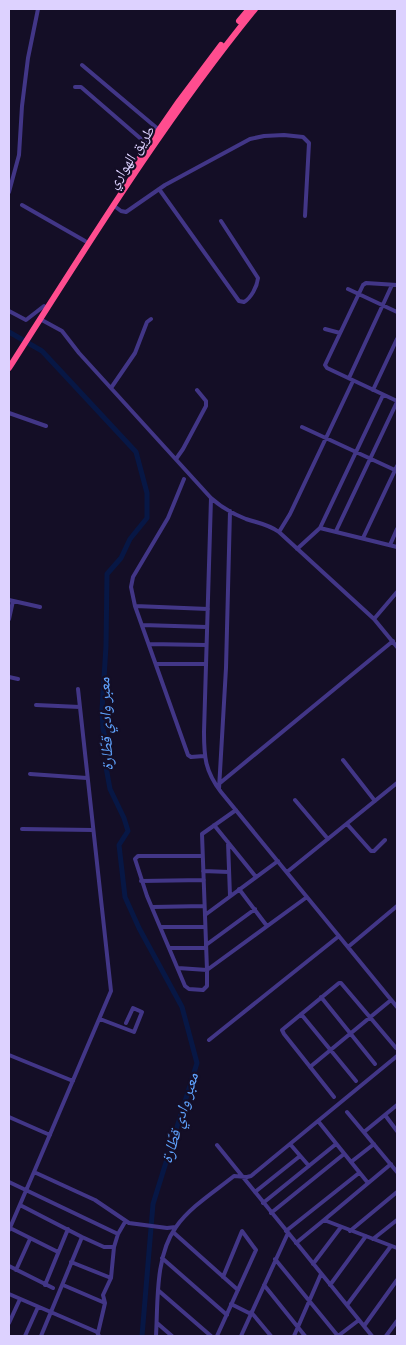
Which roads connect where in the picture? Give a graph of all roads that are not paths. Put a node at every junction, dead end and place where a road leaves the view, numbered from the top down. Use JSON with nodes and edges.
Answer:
{"nodes":[{"id":1,"x":38,"y":9,"type":"edge"},
{"id":2,"x":249,"y":9,"type":"edge"},
{"id":3,"x":255,"y":9,"type":"edge"},
{"id":4,"x":82,"y":65,"type":"dead end"},
{"id":5,"x":75,"y":87,"type":"dead end"},
{"id":6,"x":158,"y":130,"type":"junction"},
{"id":7,"x":148,"y":144,"type":"junction"},
{"id":8,"x":159,"y":189,"type":"junction"},
{"id":9,"x":9,"y":192,"type":"edge"},
{"id":10,"x":22,"y":205,"type":"dead end"},
{"id":11,"x":113,"y":205,"type":"junction"},
{"id":12,"x":305,"y":216,"type":"dead end"},
{"id":13,"x":221,"y":221,"type":"dead end"},
{"id":14,"x":85,"y":241,"type":"junction"},
{"id":15,"x":395,"y":285,"type":"edge"},
{"id":16,"x":348,"y":289,"type":"dead end"},
{"id":17,"x":358,"y":294,"type":"junction"},
{"id":18,"x":383,"y":305,"type":"junction"},
{"id":19,"x":44,"y":306,"type":"junction"},
{"id":20,"x":9,"y":310,"type":"edge"},
{"id":21,"x":397,"y":312,"type":"edge"},
{"id":22,"x":151,"y":319,"type":"dead end"},
{"id":23,"x":36,"y":322,"type":"junction"},
{"id":24,"x":326,"y":329,"type":"dead end"},
{"id":25,"x":340,"y":333,"type":"junction"},
{"id":26,"x":397,"y":339,"type":"edge"},
{"id":27,"x":19,"y":348,"type":"junction"},
{"id":28,"x":9,"y":360,"type":"edge"},
{"id":29,"x":9,"y":368,"type":"edge"},
{"id":30,"x":351,"y":380,"type":"junction"},
{"id":31,"x":111,"y":388,"type":"junction"},
{"id":32,"x":197,"y":390,"type":"dead end"},
{"id":33,"x":373,"y":390,"type":"junction"},
{"id":34,"x":383,"y":394,"type":"junction"},
{"id":35,"x":397,"y":402,"type":"edge"},
{"id":36,"x":9,"y":413,"type":"edge"},
{"id":37,"x":46,"y":426,"type":"dead end"},
{"id":38,"x":302,"y":427,"type":"dead end"},
{"id":39,"x":326,"y":438,"type":"junction"},
{"id":40,"x":356,"y":452,"type":"junction"},
{"id":41,"x":176,"y":459,"type":"junction"},
{"id":42,"x":370,"y":459,"type":"junction"},
{"id":43,"x":397,"y":469,"type":"edge"},
{"id":44,"x":184,"y":479,"type":"dead end"},
{"id":45,"x":211,"y":498,"type":"junction"},
{"id":46,"x":230,"y":511,"type":"junction"},
{"id":47,"x":320,"y":528,"type":"junction"},
{"id":48,"x":397,"y":529,"type":"edge"},
{"id":49,"x":336,"y":531,"type":"junction"},
{"id":50,"x":279,"y":532,"type":"junction"},
{"id":51,"x":363,"y":538,"type":"junction"},
{"id":52,"x":390,"y":545,"type":"junction"},
{"id":53,"x":397,"y":547,"type":"edge"},
{"id":54,"x":297,"y":549,"type":"junction"},
{"id":55,"x":397,"y":592,"type":"edge"},
{"id":56,"x":11,"y":601,"type":"edge"},
{"id":57,"x":135,"y":606,"type":"junction"},
{"id":58,"x":40,"y":607,"type":"dead end"},
{"id":59,"x":208,"y":609,"type":"junction"},
{"id":60,"x":9,"y":619,"type":"edge"},
{"id":61,"x":374,"y":619,"type":"junction"},
{"id":62,"x":142,"y":625,"type":"junction"},
{"id":63,"x":207,"y":627,"type":"junction"},
{"id":64,"x":393,"y":641,"type":"junction"},
{"id":65,"x":149,"y":644,"type":"junction"},
{"id":66,"x":206,"y":646,"type":"junction"},
{"id":67,"x":397,"y":647,"type":"edge"},
{"id":68,"x":156,"y":664,"type":"junction"},
{"id":69,"x":206,"y":664,"type":"junction"},
{"id":70,"x":9,"y":676,"type":"edge"},
{"id":71,"x":18,"y":679,"type":"dead end"},
{"id":72,"x":78,"y":690,"type":"dead end"},
{"id":73,"x":36,"y":705,"type":"dead end"},
{"id":74,"x":80,"y":707,"type":"junction"},
{"id":75,"x":204,"y":756,"type":"junction"},
{"id":76,"x":343,"y":760,"type":"dead end"},
{"id":77,"x":30,"y":774,"type":"dead end"},
{"id":78,"x":87,"y":778,"type":"junction"},
{"id":79,"x":220,"y":783,"type":"junction"},
{"id":80,"x":397,"y":783,"type":"edge"},
{"id":81,"x":219,"y":789,"type":"junction"},
{"id":82,"x":295,"y":800,"type":"dead end"},
{"id":83,"x":376,"y":801,"type":"junction"},
{"id":84,"x":236,"y":810,"type":"junction"},
{"id":85,"x":347,"y":824,"type":"junction"},
{"id":86,"x":214,"y":825,"type":"junction"},
{"id":87,"x":22,"y":829,"type":"dead end"},
{"id":88,"x":93,"y":830,"type":"junction"},
{"id":89,"x":328,"y":839,"type":"junction"},
{"id":90,"x":385,"y":840,"type":"dead end"},
{"id":91,"x":228,"y":842,"type":"junction"},
{"id":92,"x":203,"y":856,"type":"junction"},
{"id":93,"x":278,"y":861,"type":"junction"},
{"id":94,"x":203,"y":871,"type":"junction"},
{"id":95,"x":229,"y":872,"type":"junction"},
{"id":96,"x":287,"y":872,"type":"junction"},
{"id":97,"x":256,"y":877,"type":"junction"},
{"id":98,"x":204,"y":880,"type":"junction"},
{"id":99,"x":141,"y":881,"type":"junction"},
{"id":100,"x":239,"y":889,"type":"junction"},
{"id":101,"x":230,"y":896,"type":"junction"},
{"id":102,"x":307,"y":897,"type":"junction"},
{"id":103,"x":204,"y":906,"type":"junction"},
{"id":104,"x":397,"y":906,"type":"edge"},
{"id":105,"x":153,"y":907,"type":"junction"},
{"id":106,"x":254,"y":909,"type":"junction"},
{"id":107,"x":205,"y":915,"type":"junction"},
{"id":108,"x":267,"y":926,"type":"junction"},
{"id":109,"x":161,"y":927,"type":"junction"},
{"id":110,"x":205,"y":927,"type":"junction"},
{"id":111,"x":339,"y":936,"type":"junction"},
{"id":112,"x":206,"y":947,"type":"junction"},
{"id":113,"x":348,"y":947,"type":"junction"},
{"id":114,"x":170,"y":948,"type":"junction"},
{"id":115,"x":178,"y":968,"type":"junction"},
{"id":116,"x":207,"y":970,"type":"junction"},
{"id":117,"x":321,"y":997,"type":"junction"},
{"id":118,"x":391,"y":1000,"type":"junction"},
{"id":119,"x":397,"y":1007,"type":"edge"},
{"id":120,"x":301,"y":1014,"type":"junction"},
{"id":121,"x":370,"y":1018,"type":"junction"},
{"id":122,"x":100,"y":1019,"type":"junction"},
{"id":123,"x":126,"y":1023,"type":"dead end"},
{"id":124,"x":350,"y":1034,"type":"junction"},
{"id":125,"x":209,"y":1040,"type":"dead end"},
{"id":126,"x":396,"y":1048,"type":"dead end"},
{"id":127,"x":330,"y":1050,"type":"junction"},
{"id":128,"x":9,"y":1055,"type":"edge"},
{"id":129,"x":397,"y":1056,"type":"edge"},
{"id":130,"x":375,"y":1064,"type":"dead end"},
{"id":131,"x":310,"y":1067,"type":"junction"},
{"id":132,"x":73,"y":1081,"type":"junction"},
{"id":133,"x":356,"y":1081,"type":"dead end"},
{"id":134,"x":334,"y":1097,"type":"dead end"},
{"id":135,"x":397,"y":1105,"type":"edge"},
{"id":136,"x":347,"y":1112,"type":"dead end"},
{"id":137,"x":385,"y":1115,"type":"junction"},
{"id":138,"x":9,"y":1117,"type":"edge"},
{"id":139,"x":318,"y":1121,"type":"junction"},
{"id":140,"x":397,"y":1131,"type":"edge"},
{"id":141,"x":364,"y":1132,"type":"junction"},
{"id":142,"x":50,"y":1135,"type":"junction"},
{"id":143,"x":290,"y":1144,"type":"junction"},
{"id":144,"x":336,"y":1144,"type":"junction"},
{"id":145,"x":374,"y":1144,"type":"junction"},
{"id":146,"x":217,"y":1145,"type":"dead end"},
{"id":147,"x":344,"y":1154,"type":"junction"},
{"id":148,"x":300,"y":1156,"type":"junction"},
{"id":149,"x":351,"y":1162,"type":"junction"},
{"id":150,"x":391,"y":1164,"type":"junction"},
{"id":151,"x":309,"y":1166,"type":"junction"},
{"id":152,"x":34,"y":1172,"type":"junction"},
{"id":153,"x":397,"y":1172,"type":"edge"},
{"id":154,"x":360,"y":1173,"type":"junction"},
{"id":155,"x":242,"y":1176,"type":"junction"},
{"id":156,"x":9,"y":1182,"type":"edge"},
{"id":157,"x":368,"y":1183,"type":"junction"},
{"id":158,"x":26,"y":1191,"type":"junction"},
{"id":159,"x":255,"y":1192,"type":"junction"},
{"id":160,"x":397,"y":1192,"type":"edge"},
{"id":161,"x":263,"y":1202,"type":"junction"},
{"id":162,"x":20,"y":1205,"type":"junction"},
{"id":163,"x":271,"y":1213,"type":"junction"},
{"id":164,"x":324,"y":1220,"type":"junction"},
{"id":165,"x":397,"y":1220,"type":"edge"},
{"id":166,"x":125,"y":1222,"type":"junction"},
{"id":167,"x":176,"y":1227,"type":"junction"},
{"id":168,"x":341,"y":1227,"type":"junction"},
{"id":169,"x":167,"y":1228,"type":"junction"},
{"id":170,"x":9,"y":1229,"type":"edge"},
{"id":171,"x":68,"y":1229,"type":"junction"},
{"id":172,"x":350,"y":1230,"type":"junction"},
{"id":173,"x":287,"y":1232,"type":"junction"},
{"id":174,"x":118,"y":1234,"type":"junction"},
{"id":175,"x":172,"y":1234,"type":"junction"},
{"id":176,"x":366,"y":1236,"type":"junction"},
{"id":177,"x":82,"y":1237,"type":"junction"},
{"id":178,"x":30,"y":1239,"type":"junction"},
{"id":179,"x":373,"y":1239,"type":"junction"},
{"id":180,"x":296,"y":1243,"type":"junction"},
{"id":181,"x":391,"y":1246,"type":"junction"},
{"id":182,"x":114,"y":1247,"type":"junction"},
{"id":183,"x":397,"y":1248,"type":"edge"},
{"id":184,"x":58,"y":1252,"type":"junction"},
{"id":185,"x":162,"y":1258,"type":"junction"},
{"id":186,"x":276,"y":1259,"type":"junction"},
{"id":187,"x":71,"y":1262,"type":"junction"},
{"id":188,"x":313,"y":1264,"type":"junction"},
{"id":189,"x":9,"y":1266,"type":"edge"},
{"id":190,"x":16,"y":1270,"type":"junction"},
{"id":191,"x":321,"y":1274,"type":"junction"},
{"id":192,"x":223,"y":1277,"type":"junction"},
{"id":193,"x":111,"y":1278,"type":"junction"},
{"id":194,"x":397,"y":1280,"type":"edge"},
{"id":195,"x":45,"y":1285,"type":"junction"},
{"id":196,"x":63,"y":1285,"type":"junction"},
{"id":197,"x":330,"y":1285,"type":"junction"},
{"id":198,"x":264,"y":1286,"type":"junction"},
{"id":199,"x":53,"y":1288,"type":"dead end"},
{"id":200,"x":238,"y":1290,"type":"junction"},
{"id":201,"x":159,"y":1291,"type":"junction"},
{"id":202,"x":9,"y":1294,"type":"edge"},
{"id":203,"x":20,"y":1299,"type":"junction"},
{"id":204,"x":309,"y":1301,"type":"junction"},
{"id":205,"x":105,"y":1303,"type":"junction"},
{"id":206,"x":231,"y":1304,"type":"junction"},
{"id":207,"x":347,"y":1305,"type":"junction"},
{"id":208,"x":38,"y":1307,"type":"junction"},
{"id":209,"x":51,"y":1313,"type":"junction"},
{"id":210,"x":251,"y":1313,"type":"junction"},
{"id":211,"x":227,"y":1315,"type":"junction"},
{"id":212,"x":358,"y":1320,"type":"junction"},
{"id":213,"x":397,"y":1321,"type":"edge"},
{"id":214,"x":157,"y":1322,"type":"junction"},
{"id":215,"x":9,"y":1323,"type":"edge"},
{"id":216,"x":364,"y":1326,"type":"junction"},
{"id":217,"x":298,"y":1327,"type":"junction"},
{"id":218,"x":99,"y":1335,"type":"edge"},
{"id":219,"x":25,"y":1336,"type":"edge"},
{"id":220,"x":41,"y":1336,"type":"edge"},
{"id":221,"x":156,"y":1336,"type":"edge"},
{"id":222,"x":172,"y":1336,"type":"edge"},
{"id":223,"x":211,"y":1336,"type":"edge"},
{"id":224,"x":217,"y":1336,"type":"edge"},
{"id":225,"x":241,"y":1336,"type":"edge"},
{"id":226,"x":271,"y":1336,"type":"edge"},
{"id":227,"x":294,"y":1336,"type":"edge"},
{"id":228,"x":305,"y":1336,"type":"edge"},
{"id":229,"x":338,"y":1336,"type":"edge"},
{"id":230,"x":372,"y":1336,"type":"edge"},
{"id":231,"x":386,"y":1336,"type":"edge"}],
"edges":[{"from":1,"to":9,"type":"street"},
{"from":2,"to":6,"type":"highway","name":"طريق الهواري"},
{"from":3,"to":11,"type":"highway","name":"طريق الهواري"},
{"from":4,"to":6,"type":"street"},
{"from":5,"to":7,"type":"street"},
{"from":6,"to":7,"type":"highway","name":"طريق الهواري"},
{"from":7,"to":14,"type":"highway","name":"طريق الهواري"},
{"from":8,"to":11,"type":"street"},
{"from":8,"to":12,"type":"street"},
{"from":8,"to":13,"type":"street"},
{"from":10,"to":14,"type":"street"},
{"from":11,"to":23,"type":"highway","name":"طريق الهواري"},
{"from":14,"to":19,"type":"highway","name":"طريق الهواري"},
{"from":15,"to":17,"type":"street"},
{"from":15,"to":18,"type":"street"},
{"from":16,"to":17,"type":"street"},
{"from":17,"to":18,"type":"street"},
{"from":17,"to":25,"type":"street"},
{"from":18,"to":21,"type":"street"},
{"from":18,"to":30,"type":"street"},
{"from":19,"to":20,"type":"street"},
{"from":19,"to":23,"type":"highway","name":"طريق الهواري"},
{"from":22,"to":31,"type":"street"},
{"from":23,"to":27,"type":"highway"},
{"from":23,"to":31,"type":"street"},
{"from":24,"to":25,"type":"street"},
{"from":25,"to":30,"type":"street"},
{"from":26,"to":33,"type":"street"},
{"from":27,"to":28,"type":"highway"},
{"from":27,"to":29,"type":"highway"},
{"from":30,"to":33,"type":"street"},
{"from":30,"to":39,"type":"street"},
{"from":31,"to":41,"type":"street"},
{"from":32,"to":41,"type":"street"},
{"from":33,"to":34,"type":"street"},
{"from":34,"to":35,"type":"street"},
{"from":34,"to":40,"type":"street"},
{"from":35,"to":42,"type":"street"},
{"from":36,"to":37,"type":"street"},
{"from":38,"to":39,"type":"street"},
{"from":39,"to":40,"type":"street"},
{"from":39,"to":50,"type":"street"},
{"from":40,"to":42,"type":"street"},
{"from":40,"to":47,"type":"street"},
{"from":41,"to":45,"type":"street"},
{"from":42,"to":43,"type":"street"},
{"from":42,"to":49,"type":"street"},
{"from":43,"to":51,"type":"street"},
{"from":44,"to":57,"type":"street"},
{"from":45,"to":46,"type":"street"},
{"from":45,"to":59,"type":"street"},
{"from":46,"to":50,"type":"street"},
{"from":46,"to":79,"type":"street"},
{"from":47,"to":49,"type":"street"},
{"from":47,"to":54,"type":"street"},
{"from":48,"to":52,"type":"street"},
{"from":49,"to":51,"type":"street"},
{"from":50,"to":54,"type":"street"},
{"from":51,"to":52,"type":"street"},
{"from":52,"to":53,"type":"street"},
{"from":54,"to":61,"type":"street"},
{"from":55,"to":61,"type":"street"},
{"from":56,"to":58,"type":"street"},
{"from":56,"to":60,"type":"street"},
{"from":57,"to":59,"type":"street"},
{"from":57,"to":62,"type":"street"},
{"from":59,"to":63,"type":"street"},
{"from":61,"to":64,"type":"street"},
{"from":62,"to":63,"type":"street"},
{"from":62,"to":65,"type":"street"},
{"from":63,"to":66,"type":"street"},
{"from":64,"to":67,"type":"street"},
{"from":64,"to":79,"type":"street"},
{"from":65,"to":66,"type":"street"},
{"from":65,"to":68,"type":"street"},
{"from":66,"to":69,"type":"street"},
{"from":68,"to":69,"type":"street"},
{"from":68,"to":75,"type":"street"},
{"from":69,"to":75,"type":"street"},
{"from":70,"to":71,"type":"street"},
{"from":72,"to":74,"type":"street"},
{"from":73,"to":74,"type":"street"},
{"from":74,"to":78,"type":"street"},
{"from":75,"to":81,"type":"street"},
{"from":76,"to":83,"type":"street"},
{"from":77,"to":78,"type":"street"},
{"from":78,"to":88,"type":"street"},
{"from":79,"to":81,"type":"street"},
{"from":80,"to":83,"type":"street"},
{"from":81,"to":84,"type":"street"},
{"from":82,"to":89,"type":"street"},
{"from":83,"to":85,"type":"street"},
{"from":84,"to":86,"type":"street"},
{"from":84,"to":93,"type":"street"},
{"from":85,"to":89,"type":"street"},
{"from":85,"to":90,"type":"street"},
{"from":86,"to":91,"type":"street"},
{"from":86,"to":92,"type":"street"},
{"from":87,"to":88,"type":"street"},
{"from":88,"to":122,"type":"street"},
{"from":89,"to":96,"type":"street"},
{"from":91,"to":95,"type":"street"},
{"from":91,"to":97,"type":"street"},
{"from":92,"to":94,"type":"street"},
{"from":92,"to":99,"type":"street"},
{"from":93,"to":96,"type":"street"},
{"from":93,"to":97,"type":"street"},
{"from":94,"to":95,"type":"street"},
{"from":94,"to":98,"type":"street"},
{"from":95,"to":101,"type":"street"},
{"from":96,"to":102,"type":"street"},
{"from":97,"to":100,"type":"street"},
{"from":98,"to":99,"type":"street"},
{"from":98,"to":103,"type":"street"},
{"from":99,"to":105,"type":"street"},
{"from":100,"to":101,"type":"street"},
{"from":100,"to":106,"type":"street"},
{"from":101,"to":107,"type":"street"},
{"from":102,"to":108,"type":"street"},
{"from":102,"to":111,"type":"street"},
{"from":103,"to":105,"type":"street"},
{"from":103,"to":107,"type":"street"},
{"from":104,"to":113,"type":"street"},
{"from":105,"to":109,"type":"street"},
{"from":106,"to":108,"type":"street"},
{"from":106,"to":112,"type":"street"},
{"from":107,"to":110,"type":"street"},
{"from":108,"to":116,"type":"street"},
{"from":109,"to":110,"type":"street"},
{"from":109,"to":114,"type":"street"},
{"from":110,"to":112,"type":"street"},
{"from":111,"to":113,"type":"street"},
{"from":111,"to":125,"type":"street"},
{"from":112,"to":114,"type":"street"},
{"from":112,"to":116,"type":"street"},
{"from":113,"to":118,"type":"street"},
{"from":114,"to":115,"type":"street"},
{"from":115,"to":116,"type":"street"},
{"from":115,"to":116,"type":"street"},
{"from":117,"to":120,"type":"street"},
{"from":117,"to":121,"type":"street"},
{"from":117,"to":124,"type":"street"},
{"from":118,"to":119,"type":"street"},
{"from":118,"to":121,"type":"street"},
{"from":120,"to":127,"type":"street"},
{"from":120,"to":131,"type":"street"},
{"from":121,"to":124,"type":"street"},
{"from":121,"to":126,"type":"street"},
{"from":122,"to":123,"type":"street"},
{"from":122,"to":132,"type":"street"},
{"from":124,"to":127,"type":"street"},
{"from":124,"to":130,"type":"street"},
{"from":127,"to":131,"type":"street"},
{"from":127,"to":133,"type":"street"},
{"from":128,"to":132,"type":"street"},
{"from":129,"to":139,"type":"street"},
{"from":131,"to":134,"type":"street"},
{"from":132,"to":142,"type":"street"},
{"from":135,"to":137,"type":"street"},
{"from":136,"to":141,"type":"street"},
{"from":137,"to":140,"type":"street"},
{"from":137,"to":141,"type":"street"},
{"from":138,"to":142,"type":"street"},
{"from":139,"to":143,"type":"street"},
{"from":139,"to":144,"type":"street"},
{"from":141,"to":145,"type":"street"},
{"from":142,"to":152,"type":"street"},
{"from":143,"to":148,"type":"street"},
{"from":143,"to":155,"type":"street"},
{"from":144,"to":147,"type":"street"},
{"from":144,"to":151,"type":"street"},
{"from":145,"to":149,"type":"street"},
{"from":145,"to":150,"type":"street"},
{"from":146,"to":155,"type":"street"},
{"from":147,"to":149,"type":"street"},
{"from":147,"to":163,"type":"street"},
{"from":148,"to":151,"type":"street"},
{"from":148,"to":159,"type":"street"},
{"from":149,"to":154,"type":"street"},
{"from":150,"to":153,"type":"street"},
{"from":150,"to":157,"type":"street"},
{"from":151,"to":161,"type":"street"},
{"from":152,"to":158,"type":"street"},
{"from":152,"to":166,"type":"street"},
{"from":154,"to":157,"type":"street"},
{"from":154,"to":173,"type":"street"},
{"from":155,"to":159,"type":"street"},
{"from":155,"to":167,"type":"street"},
{"from":156,"to":158,"type":"street"},
{"from":157,"to":164,"type":"street"},
{"from":158,"to":162,"type":"street"},
{"from":158,"to":174,"type":"street"},
{"from":159,"to":161,"type":"street"},
{"from":160,"to":172,"type":"street"},
{"from":161,"to":163,"type":"street"},
{"from":162,"to":170,"type":"street"},
{"from":162,"to":171,"type":"street"},
{"from":163,"to":173,"type":"street"},
{"from":164,"to":168,"type":"street"},
{"from":164,"to":180,"type":"street"},
{"from":165,"to":179,"type":"street"},
{"from":166,"to":169,"type":"street"},
{"from":166,"to":174,"type":"street"},
{"from":167,"to":169,"type":"street"},
{"from":167,"to":175,"type":"street"},
{"from":168,"to":172,"type":"street"},
{"from":168,"to":188,"type":"street"},
{"from":169,"to":175,"type":"street"},
{"from":170,"to":178,"type":"street"},
{"from":171,"to":177,"type":"street"},
{"from":171,"to":184,"type":"street"},
{"from":172,"to":176,"type":"street"},
{"from":173,"to":180,"type":"street"},
{"from":173,"to":186,"type":"street"},
{"from":174,"to":182,"type":"street"},
{"from":175,"to":185,"type":"street"},
{"from":175,"to":192,"type":"street"},
{"from":176,"to":179,"type":"street"},
{"from":176,"to":197,"type":"street"},
{"from":177,"to":182,"type":"street"},
{"from":177,"to":187,"type":"street"},
{"from":178,"to":184,"type":"street"},
{"from":178,"to":190,"type":"street"},
{"from":179,"to":181,"type":"street"},
{"from":180,"to":188,"type":"street"},
{"from":181,"to":183,"type":"street"},
{"from":181,"to":207,"type":"street"},
{"from":182,"to":193,"type":"street"},
{"from":184,"to":195,"type":"street"},
{"from":185,"to":201,"type":"street"},
{"from":185,"to":211,"type":"street"},
{"from":186,"to":198,"type":"street"},
{"from":186,"to":204,"type":"street"},
{"from":187,"to":193,"type":"street"},
{"from":187,"to":196,"type":"street"},
{"from":188,"to":191,"type":"street"},
{"from":189,"to":190,"type":"street"},
{"from":190,"to":195,"type":"street"},
{"from":191,"to":197,"type":"street"},
{"from":191,"to":204,"type":"street"},
{"from":192,"to":200,"type":"street"},
{"from":192,"to":200,"type":"street"},
{"from":193,"to":205,"type":"street"},
{"from":194,"to":216,"type":"street"},
{"from":195,"to":199,"type":"street"},
{"from":196,"to":205,"type":"street"},
{"from":196,"to":209,"type":"street"},
{"from":197,"to":207,"type":"street"},
{"from":198,"to":210,"type":"street"},
{"from":198,"to":217,"type":"street"},
{"from":200,"to":206,"type":"street"},
{"from":201,"to":214,"type":"street"},
{"from":201,"to":223,"type":"street"},
{"from":202,"to":203,"type":"street"},
{"from":203,"to":208,"type":"street"},
{"from":203,"to":215,"type":"street"},
{"from":204,"to":217,"type":"street"},
{"from":204,"to":229,"type":"street"},
{"from":205,"to":218,"type":"street"},
{"from":206,"to":210,"type":"street"},
{"from":206,"to":211,"type":"street"},
{"from":207,"to":212,"type":"street"},
{"from":208,"to":209,"type":"street"},
{"from":208,"to":219,"type":"street"},
{"from":209,"to":218,"type":"street"},
{"from":209,"to":220,"type":"street"},
{"from":210,"to":225,"type":"street"},
{"from":210,"to":226,"type":"street"},
{"from":211,"to":224,"type":"street"},
{"from":212,"to":216,"type":"street"},
{"from":212,"to":229,"type":"street"},
{"from":213,"to":231,"type":"street"},
{"from":214,"to":221,"type":"street"},
{"from":214,"to":222,"type":"street"},
{"from":216,"to":230,"type":"street"},
{"from":217,"to":227,"type":"street"},
{"from":217,"to":228,"type":"street"}]}
